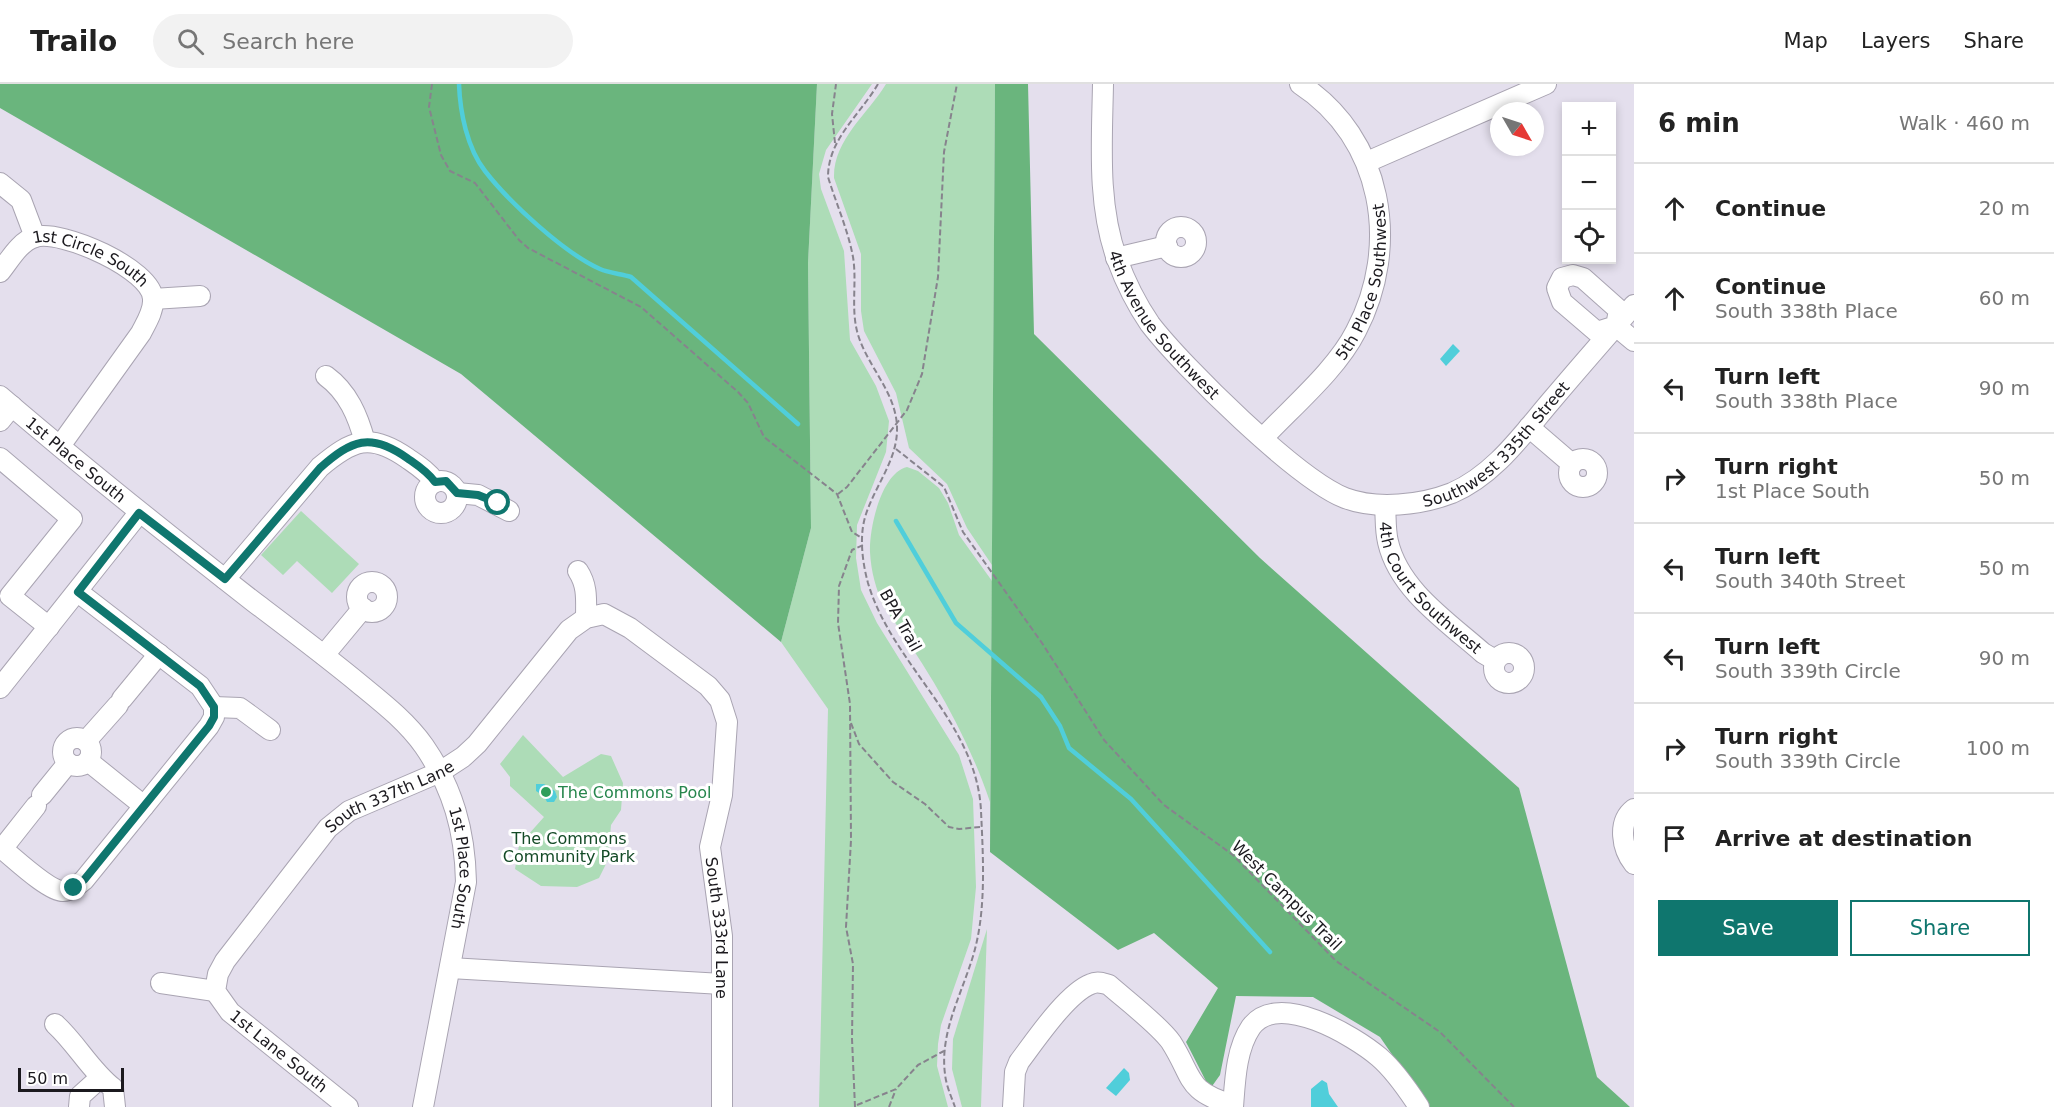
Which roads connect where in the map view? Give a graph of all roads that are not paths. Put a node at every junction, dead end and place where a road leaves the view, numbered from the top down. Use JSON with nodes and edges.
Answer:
{"nodes":[{"id":1,"x":1103,"y":84,"type":"edge"},
{"id":2,"x":1300,"y":84,"type":"edge"},
{"id":3,"x":1546,"y":84,"type":"edge"},
{"id":4,"x":1366,"y":162,"type":"junction"},
{"id":5,"x":0,"y":183,"type":"edge"},
{"id":6,"x":35,"y":237,"type":"junction"},
{"id":7,"x":1167,"y":246,"type":"dead end"},
{"id":8,"x":1116,"y":258,"type":"junction"},
{"id":9,"x":0,"y":272,"type":"edge"},
{"id":10,"x":200,"y":296,"type":"dead end"},
{"id":11,"x":153,"y":299,"type":"junction"},
{"id":12,"x":1634,"y":305,"type":"edge"},
{"id":13,"x":1616,"y":326,"type":"junction"},
{"id":14,"x":1634,"y":341,"type":"edge"},
{"id":15,"x":326,"y":376,"type":"dead end"},
{"id":16,"x":4,"y":408,"type":"edge"},
{"id":17,"x":1529,"y":427,"type":"junction"},
{"id":18,"x":1263,"y":438,"type":"junction"},
{"id":19,"x":365,"y":442,"type":"junction"},
{"id":20,"x":60,"y":446,"type":"junction"},
{"id":21,"x":0,"y":458,"type":"edge"},
{"id":22,"x":1572,"y":464,"type":"dead end"},
{"id":23,"x":435,"y":482,"type":"junction"},
{"id":24,"x":457,"y":493,"type":"junction"},
{"id":25,"x":1347,"y":498,"type":"joint"},
{"id":26,"x":1385,"y":505,"type":"junction"},
{"id":27,"x":509,"y":511,"type":"dead end"},
{"id":28,"x":139,"y":513,"type":"junction"},
{"id":29,"x":578,"y":572,"type":"dead end"},
{"id":30,"x":225,"y":579,"type":"junction"},
{"id":31,"x":78,"y":592,"type":"junction"},
{"id":32,"x":363,"y":609,"type":"dead end"},
{"id":33,"x":586,"y":618,"type":"junction"},
{"id":34,"x":49,"y":627,"type":"junction"},
{"id":35,"x":159,"y":654,"type":"junction"},
{"id":36,"x":324,"y":655,"type":"junction"},
{"id":37,"x":1495,"y":660,"type":"dead end"},
{"id":38,"x":0,"y":688,"type":"edge"},
{"id":39,"x":214,"y":707,"type":"junction"},
{"id":40,"x":270,"y":730,"type":"dead end"},
{"id":41,"x":86,"y":741,"type":"junction"},
{"id":42,"x":88,"y":761,"type":"junction"},
{"id":43,"x":68,"y":763,"type":"junction"},
{"id":44,"x":440,"y":772,"type":"junction"},
{"id":45,"x":144,"y":806,"type":"junction"},
{"id":46,"x":1634,"y":809,"type":"edge"},
{"id":47,"x":1,"y":848,"type":"edge"},
{"id":48,"x":1634,"y":864,"type":"edge"},
{"id":49,"x":450,"y":968,"type":"junction"},
{"id":50,"x":161,"y":983,"type":"dead end"},
{"id":51,"x":722,"y":984,"type":"junction"},
{"id":52,"x":215,"y":991,"type":"junction"},
{"id":53,"x":55,"y":1024,"type":"dead end"},
{"id":54,"x":100,"y":1078,"type":"junction"},
{"id":55,"x":1233,"y":1106,"type":"edge"},
{"id":56,"x":79,"y":1107,"type":"edge"},
{"id":57,"x":115,"y":1107,"type":"edge"},
{"id":58,"x":348,"y":1107,"type":"edge"},
{"id":59,"x":423,"y":1107,"type":"edge"},
{"id":60,"x":722,"y":1107,"type":"edge"},
{"id":61,"x":1013,"y":1107,"type":"edge"},
{"id":62,"x":1419,"y":1107,"type":"edge"}],
"edges":[{"from":1,"to":8,"type":"street","name":"4th Avenue Southwest"},
{"from":2,"to":4,"type":"street","name":"5th Place Southwest"},
{"from":3,"to":4,"type":"street"},
{"from":4,"to":18,"type":"street","name":"5th Place Southwest"},
{"from":5,"to":6,"type":"street"},
{"from":6,"to":9,"type":"street","name":"1st Circle South"},
{"from":6,"to":11,"type":"street","name":"1st Circle South"},
{"from":7,"to":8,"type":"street"},
{"from":8,"to":18,"type":"street","name":"4th Avenue Southwest"},
{"from":10,"to":11,"type":"street"},
{"from":11,"to":20,"type":"street","name":"1st Circle South"},
{"from":12,"to":13,"type":"street","name":"Southwest 335th Street"},
{"from":13,"to":14,"type":"street"},
{"from":13,"to":17,"type":"street","name":"Southwest 335th Street"},
{"from":15,"to":19,"type":"street"},
{"from":16,"to":20,"type":"street","name":"1st Place South"},
{"from":17,"to":22,"type":"street"},
{"from":17,"to":26,"type":"street","name":"Southwest 335th Street"},
{"from":18,"to":25,"type":"street","name":"4th Avenue Southwest"},
{"from":19,"to":23,"type":"street"},
{"from":19,"to":30,"type":"street"},
{"from":20,"to":28,"type":"street","name":"1st Place South"},
{"from":21,"to":34,"type":"street"},
{"from":23,"to":24,"type":"street"},
{"from":23,"to":24,"type":"street"},
{"from":24,"to":27,"type":"street"},
{"from":25,"to":26,"type":"street","name":"Southwest 335th Street"},
{"from":26,"to":37,"type":"street","name":"4th Court Southwest"},
{"from":28,"to":30,"type":"street","name":"1st Place South"},
{"from":28,"to":31,"type":"street"},
{"from":29,"to":33,"type":"street"},
{"from":30,"to":36,"type":"street","name":"1st Place South"},
{"from":31,"to":34,"type":"street"},
{"from":31,"to":35,"type":"street"},
{"from":32,"to":36,"type":"street"},
{"from":33,"to":44,"type":"street","name":"South 337th Lane"},
{"from":33,"to":51,"type":"street","name":"South 333rd Lane"},
{"from":34,"to":38,"type":"street"},
{"from":35,"to":39,"type":"street"},
{"from":35,"to":41,"type":"street"},
{"from":36,"to":44,"type":"street","name":"1st Place South"},
{"from":39,"to":40,"type":"street"},
{"from":39,"to":45,"type":"street"},
{"from":41,"to":42,"type":"street"},
{"from":41,"to":43,"type":"street"},
{"from":42,"to":43,"type":"street"},
{"from":42,"to":45,"type":"street"},
{"from":43,"to":47,"type":"street"},
{"from":44,"to":49,"type":"street","name":"1st Place South"},
{"from":44,"to":52,"type":"street","name":"South 337th Lane"},
{"from":45,"to":47,"type":"street"},
{"from":46,"to":48,"type":"street"},
{"from":49,"to":51,"type":"street"},
{"from":49,"to":59,"type":"street","name":"1st Place South"},
{"from":50,"to":52,"type":"street"},
{"from":51,"to":60,"type":"street","name":"South 333rd Lane"},
{"from":52,"to":58,"type":"street","name":"1st Lane South"},
{"from":53,"to":54,"type":"street"},
{"from":54,"to":56,"type":"street"},
{"from":54,"to":57,"type":"street"},
{"from":55,"to":61,"type":"street"},
{"from":55,"to":62,"type":"street"}]}
